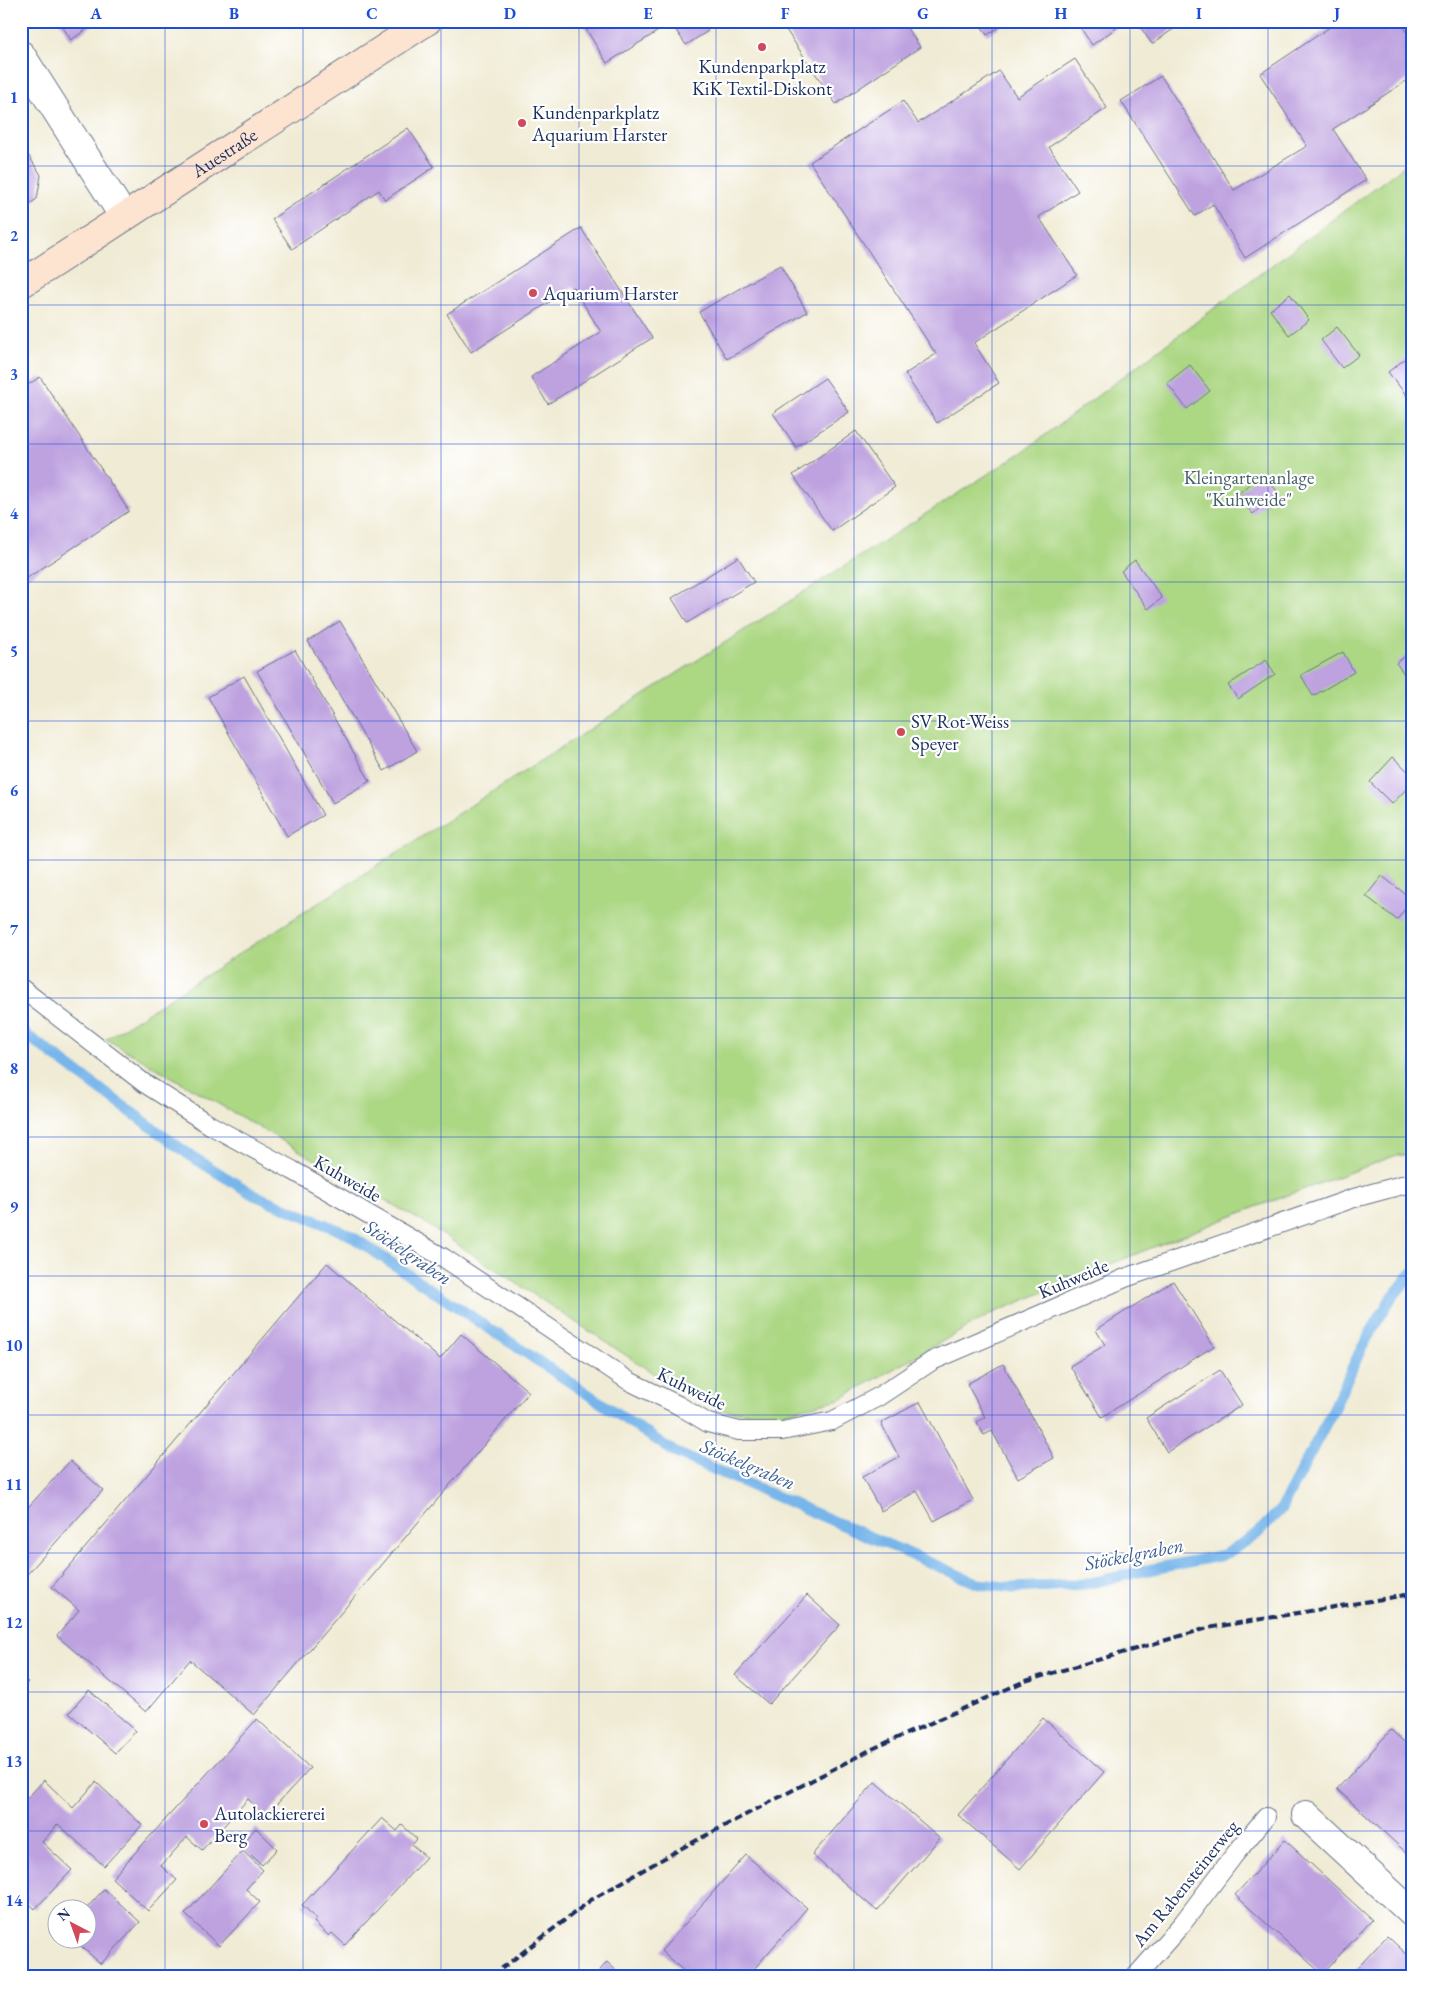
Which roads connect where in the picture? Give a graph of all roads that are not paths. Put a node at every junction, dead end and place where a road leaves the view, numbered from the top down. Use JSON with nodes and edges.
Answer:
{"nodes":[{"id":1,"x":427,"y":21,"type":"edge"},
{"id":2,"x":21,"y":54,"type":"edge"},
{"id":3,"x":124,"y":217,"type":"junction"},
{"id":4,"x":21,"y":284,"type":"edge"},
{"id":5,"x":21,"y":988,"type":"edge"},
{"id":6,"x":1412,"y":1184,"type":"edge"},
{"id":7,"x":1306,"y":1815,"type":"dead end"},
{"id":8,"x":1266,"y":1817,"type":"dead end"},
{"id":9,"x":1412,"y":1913,"type":"edge"},
{"id":10,"x":1136,"y":1976,"type":"edge"}],
"edges":[{"from":1,"to":3,"type":"street","name":"Auestraße"},
{"from":2,"to":3,"type":"street"},
{"from":3,"to":4,"type":"street","name":"Auestraße"},
{"from":5,"to":6,"type":"lane","name":"Kuhweide"},
{"from":7,"to":9,"type":"street"},
{"from":8,"to":10,"type":"lane","name":"Am Rabensteinerweg"}]}
